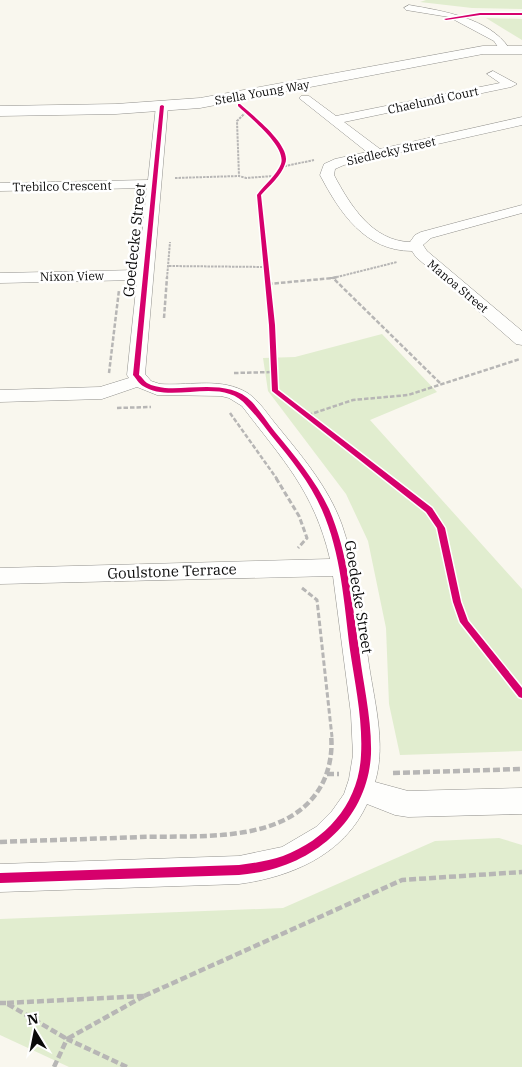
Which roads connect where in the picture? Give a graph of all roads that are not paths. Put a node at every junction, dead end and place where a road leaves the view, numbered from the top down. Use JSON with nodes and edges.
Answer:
{"nodes":[{"id":1,"x":409,"y":8,"type":"dead end"},
{"id":2,"x":504,"y":48,"type":"junction"},
{"id":3,"x":522,"y":50,"type":"edge"},
{"id":4,"x":493,"y":74,"type":"dead end"},
{"id":5,"x":511,"y":84,"type":"junction"},
{"id":6,"x":522,"y":90,"type":"edge"},
{"id":7,"x":305,"y":98,"type":"dead end"},
{"id":8,"x":162,"y":106,"type":"junction"},
{"id":9,"x":0,"y":111,"type":"edge"},
{"id":10,"x":335,"y":120,"type":"junction"},
{"id":11,"x":522,"y":121,"type":"edge"},
{"id":12,"x":378,"y":154,"type":"junction"},
{"id":13,"x":154,"y":184,"type":"junction"},
{"id":14,"x":0,"y":187,"type":"edge"},
{"id":15,"x":522,"y":210,"type":"edge"},
{"id":16,"x":416,"y":247,"type":"junction"},
{"id":17,"x":145,"y":275,"type":"junction"},
{"id":18,"x":0,"y":278,"type":"edge"},
{"id":19,"x":522,"y":340,"type":"edge"},
{"id":20,"x":140,"y":380,"type":"junction"},
{"id":21,"x":0,"y":396,"type":"edge"},
{"id":22,"x":343,"y":567,"type":"junction"},
{"id":23,"x":0,"y":576,"type":"edge"},
{"id":24,"x":362,"y":782,"type":"junction"},
{"id":25,"x":522,"y":801,"type":"edge"},
{"id":26,"x":0,"y":878,"type":"edge"}],
"edges":[{"from":1,"to":2,"type":"street"},
{"from":2,"to":3,"type":"street","name":"Stella Young Way"},
{"from":2,"to":8,"type":"street","name":"Stella Young Way"},
{"from":4,"to":5,"type":"street","name":"Chaelundi Court"},
{"from":5,"to":6,"type":"street"},
{"from":5,"to":10,"type":"street","name":"Chaelundi Court"},
{"from":7,"to":10,"type":"street"},
{"from":8,"to":9,"type":"street","name":"Stella Young Way"},
{"from":8,"to":13,"type":"street","name":"Goedecke Street"},
{"from":10,"to":12,"type":"street"},
{"from":11,"to":12,"type":"street","name":"Siedlecky Street"},
{"from":12,"to":16,"type":"street","name":"Siedlecky Street"},
{"from":13,"to":14,"type":"street","name":"Trebilco Crescent"},
{"from":13,"to":17,"type":"street","name":"Goedecke Street"},
{"from":15,"to":16,"type":"street","name":"Manoa Street"},
{"from":16,"to":19,"type":"street","name":"Manoa Street"},
{"from":17,"to":18,"type":"street","name":"Nixon View"},
{"from":17,"to":20,"type":"street","name":"Goedecke Street"},
{"from":20,"to":21,"type":"street"},
{"from":20,"to":22,"type":"street","name":"Goedecke Street"},
{"from":22,"to":23,"type":"street","name":"Goulstone Terrace"},
{"from":22,"to":24,"type":"street","name":"Goedecke Street"},
{"from":24,"to":25,"type":"street"},
{"from":24,"to":26,"type":"street","name":"Goedecke Street"}]}
